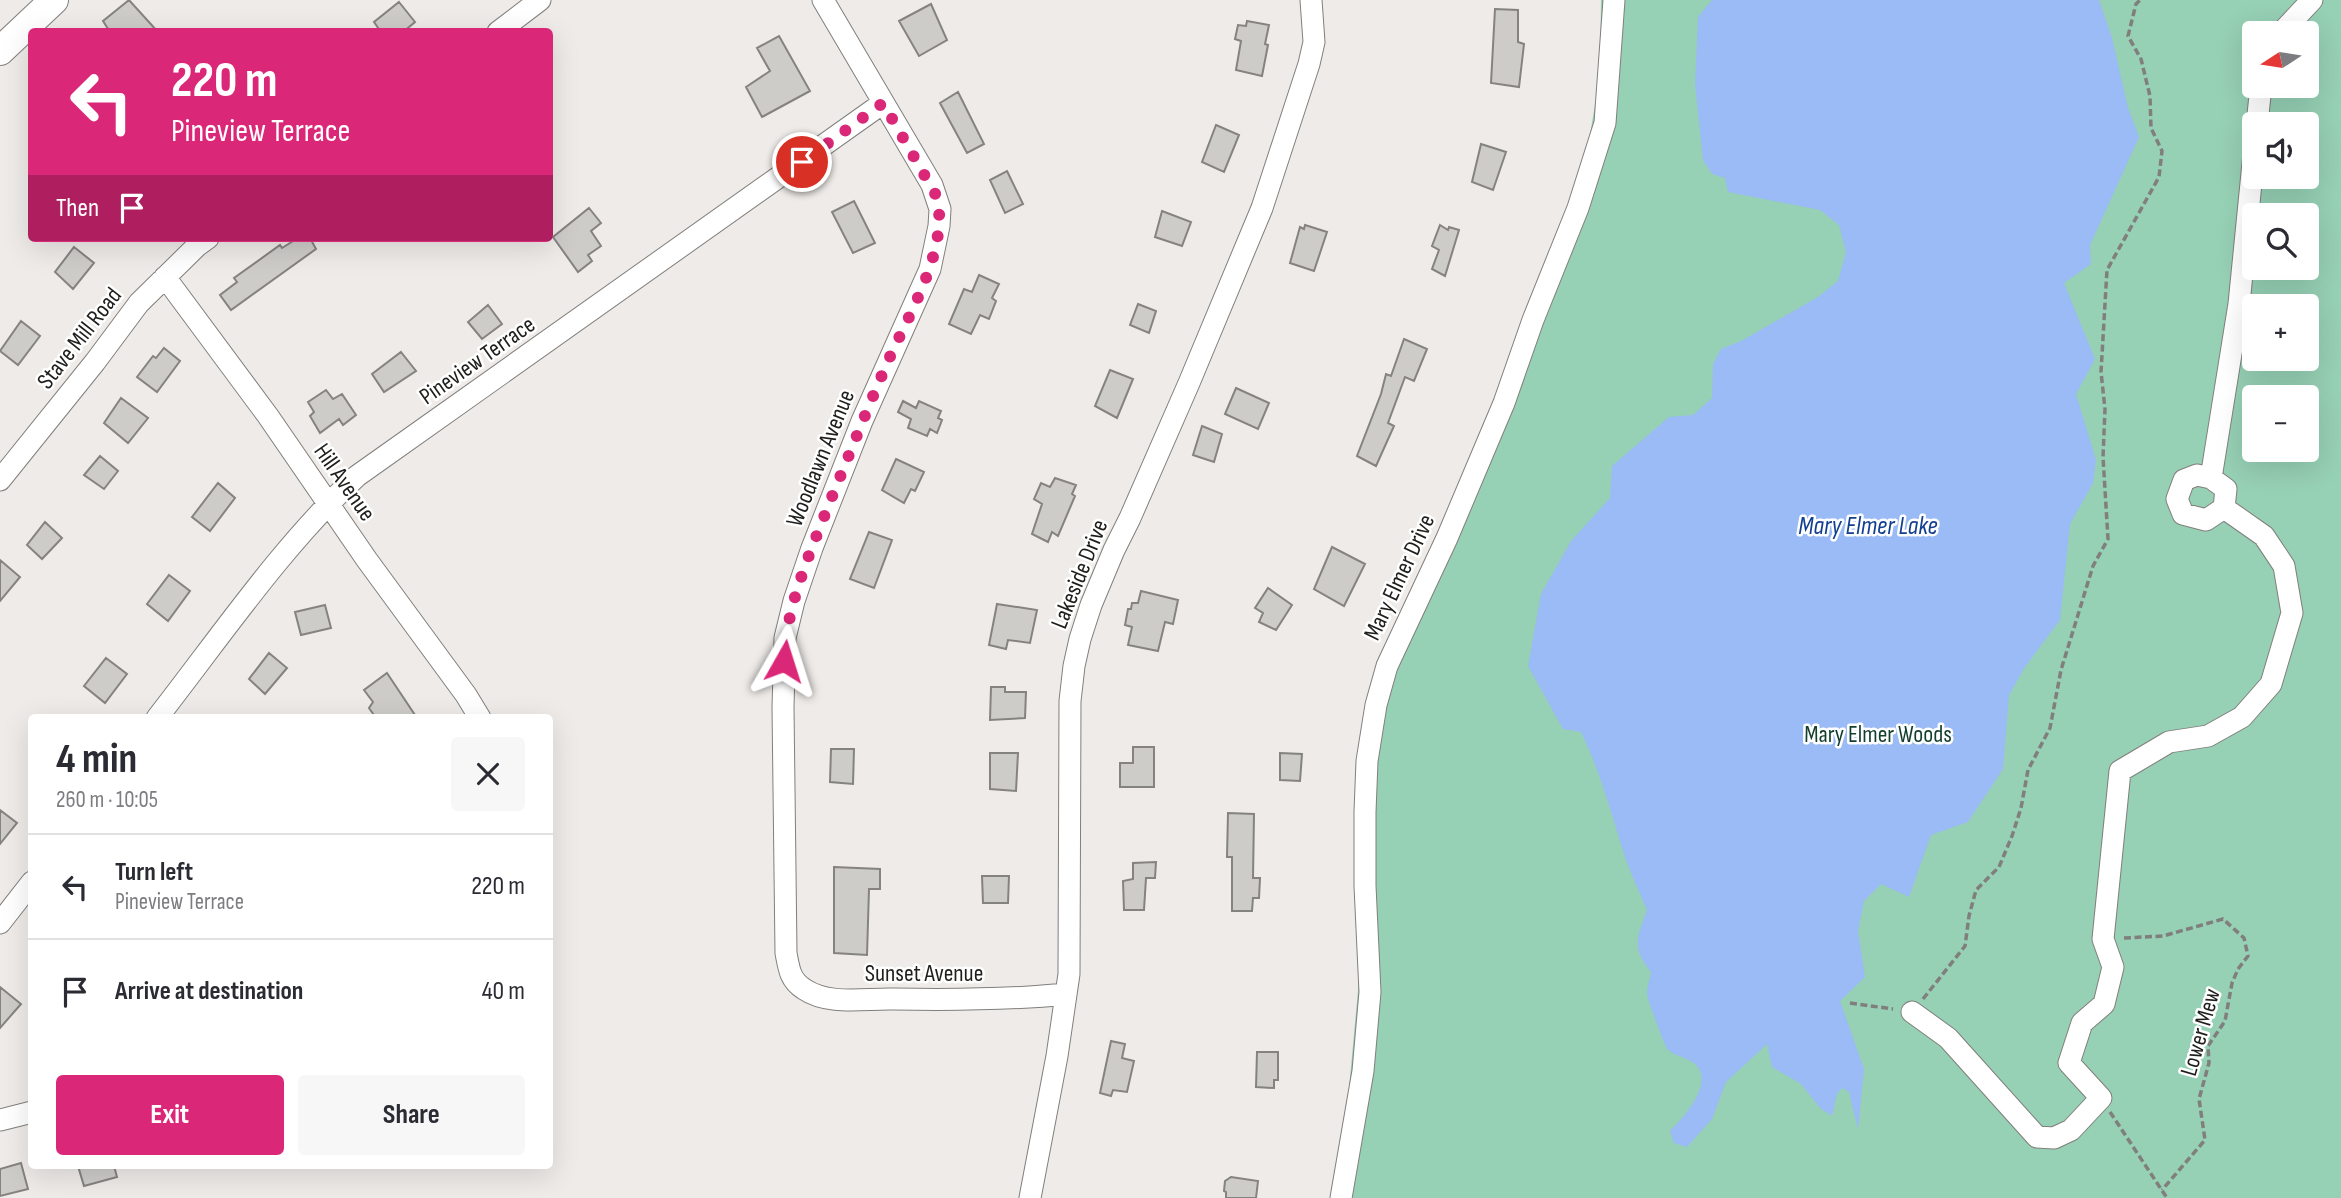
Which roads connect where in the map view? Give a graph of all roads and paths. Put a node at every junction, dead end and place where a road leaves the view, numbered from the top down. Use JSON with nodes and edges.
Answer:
{"nodes":[{"id":1,"x":54,"y":0,"type":"edge"},
{"id":2,"x":540,"y":0,"type":"edge"},
{"id":3,"x":823,"y":0,"type":"edge"},
{"id":4,"x":1311,"y":0,"type":"edge"},
{"id":5,"x":1614,"y":0,"type":"edge"},
{"id":6,"x":2140,"y":0,"type":"edge"},
{"id":7,"x":2312,"y":0,"type":"edge"},
{"id":8,"x":2292,"y":21,"type":"edge"},
{"id":9,"x":503,"y":28,"type":"edge"},
{"id":10,"x":0,"y":51,"type":"edge"},
{"id":11,"x":883,"y":103,"type":"junction"},
{"id":12,"x":2250,"y":189,"type":"edge"},
{"id":13,"x":204,"y":242,"type":"edge"},
{"id":14,"x":165,"y":277,"type":"junction"},
{"id":15,"x":2211,"y":478,"type":"junction"},
{"id":16,"x":0,"y":480,"type":"edge"},
{"id":17,"x":328,"y":503,"type":"junction"},
{"id":18,"x":2224,"y":508,"type":"junction"},
{"id":19,"x":160,"y":714,"type":"edge"},
{"id":20,"x":478,"y":714,"type":"edge"},
{"id":21,"x":28,"y":887,"type":"edge"},
{"id":22,"x":0,"y":923,"type":"edge"},
{"id":23,"x":2103,"y":939,"type":"junction"},
{"id":24,"x":790,"y":974,"type":"joint"},
{"id":25,"x":1066,"y":994,"type":"junction"},
{"id":26,"x":1850,"y":1003,"type":"dead end"},
{"id":27,"x":1912,"y":1012,"type":"junction"},
{"id":28,"x":2101,"y":1098,"type":"junction"},
{"id":29,"x":28,"y":1113,"type":"edge"},
{"id":30,"x":0,"y":1120,"type":"edge"},
{"id":31,"x":2162,"y":1190,"type":"junction"},
{"id":32,"x":1030,"y":1198,"type":"edge"},
{"id":33,"x":1341,"y":1198,"type":"edge"},
{"id":34,"x":2167,"y":1198,"type":"edge"}],
"edges":[{"from":1,"to":10,"type":"main road"},
{"from":2,"to":9,"type":"street"},
{"from":3,"to":11,"type":"street","name":"Woodlawn Avenue"},
{"from":4,"to":25,"type":"street","name":"Lakeside Drive"},
{"from":5,"to":33,"type":"street","name":"Mary Elmer Drive"},
{"from":6,"to":27,"type":"path"},
{"from":7,"to":8,"type":"street"},
{"from":11,"to":17,"type":"street","name":"Pineview Terrace"},
{"from":11,"to":24,"type":"street","name":"Woodlawn Avenue"},
{"from":12,"to":15,"type":"street"},
{"from":13,"to":14,"type":"street","name":"Stave Mill Road"},
{"from":14,"to":16,"type":"street","name":"Stave Mill Road"},
{"from":14,"to":17,"type":"street","name":"Hill Avenue"},
{"from":15,"to":18,"type":"street"},
{"from":15,"to":18,"type":"street"},
{"from":17,"to":19,"type":"street","name":"Pineview Terrace"},
{"from":17,"to":20,"type":"street","name":"Hill Avenue"},
{"from":18,"to":23,"type":"street"},
{"from":21,"to":22,"type":"street"},
{"from":23,"to":28,"type":"street"},
{"from":23,"to":31,"type":"path","name":"Lower Mew"},
{"from":24,"to":25,"type":"street","name":"Sunset Avenue"},
{"from":25,"to":32,"type":"street","name":"Lakeside Drive"},
{"from":26,"to":27,"type":"path"},
{"from":27,"to":28,"type":"street"},
{"from":28,"to":31,"type":"path"},
{"from":29,"to":30,"type":"street"},
{"from":31,"to":34,"type":"path"}]}
